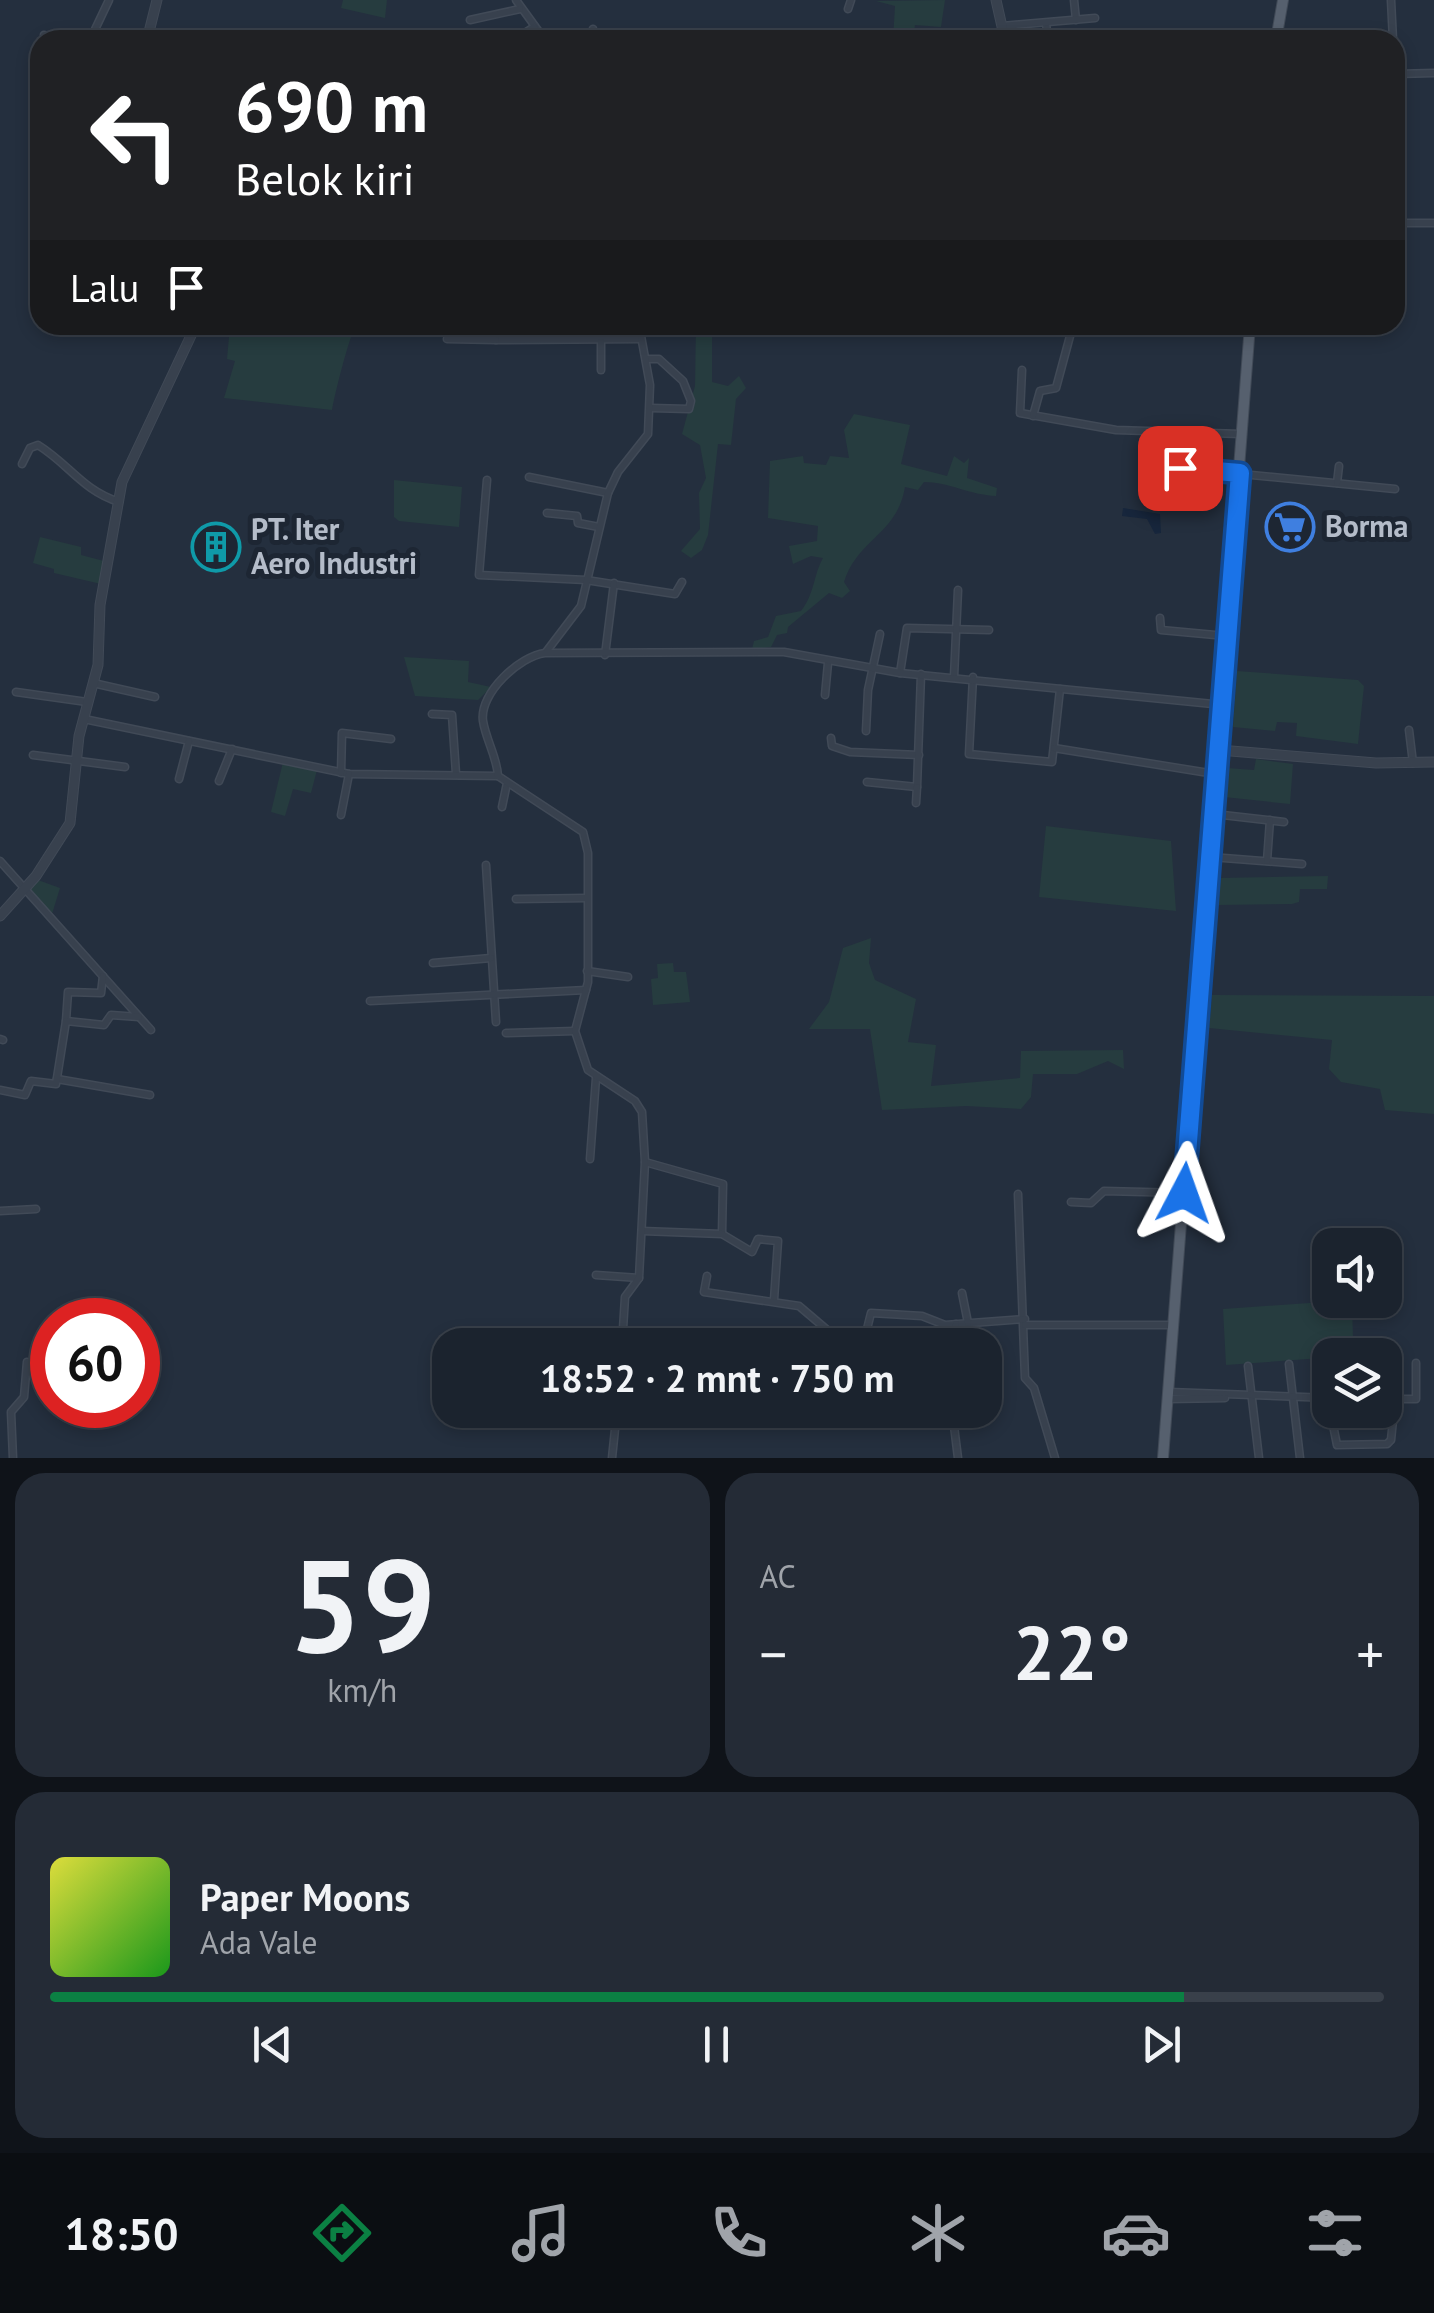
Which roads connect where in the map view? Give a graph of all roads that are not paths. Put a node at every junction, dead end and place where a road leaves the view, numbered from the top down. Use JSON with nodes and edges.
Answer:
{"nodes":[{"id":1,"x":108,"y":0,"type":"edge"},
{"id":2,"x":157,"y":0,"type":"edge"},
{"id":3,"x":516,"y":0,"type":"edge"},
{"id":4,"x":851,"y":0,"type":"edge"},
{"id":5,"x":996,"y":0,"type":"edge"},
{"id":6,"x":1074,"y":0,"type":"edge"},
{"id":7,"x":1283,"y":0,"type":"edge"},
{"id":8,"x":1391,"y":0,"type":"edge"},
{"id":9,"x":520,"y":9,"type":"junction"},
{"id":10,"x":848,"y":9,"type":"dead end"},
{"id":11,"x":1095,"y":18,"type":"dead end"},
{"id":12,"x":470,"y":20,"type":"dead end"},
{"id":13,"x":1076,"y":20,"type":"junction"},
{"id":14,"x":1046,"y":23,"type":"junction"},
{"id":15,"x":534,"y":27,"type":"junction"},
{"id":16,"x":94,"y":30,"type":"edge"},
{"id":17,"x":149,"y":30,"type":"edge"},
{"id":18,"x":529,"y":30,"type":"edge"},
{"id":19,"x":537,"y":30,"type":"edge"},
{"id":20,"x":1006,"y":30,"type":"edge"},
{"id":21,"x":1021,"y":30,"type":"edge"},
{"id":22,"x":1047,"y":30,"type":"edge"},
{"id":23,"x":1282,"y":30,"type":"edge"},
{"id":24,"x":1393,"y":30,"type":"edge"},
{"id":25,"x":1405,"y":72,"type":"edge"},
{"id":26,"x":1434,"y":74,"type":"edge"},
{"id":27,"x":1405,"y":223,"type":"edge"},
{"id":28,"x":1434,"y":223,"type":"edge"},
{"id":29,"x":191,"y":335,"type":"edge"},
{"id":30,"x":496,"y":335,"type":"edge"},
{"id":31,"x":571,"y":335,"type":"edge"},
{"id":32,"x":641,"y":335,"type":"edge"},
{"id":33,"x":1070,"y":335,"type":"edge"},
{"id":34,"x":1249,"y":335,"type":"edge"},
{"id":35,"x":447,"y":338,"type":"dead end"},
{"id":36,"x":642,"y":338,"type":"junction"},
{"id":37,"x":496,"y":340,"type":"junction"},
{"id":38,"x":570,"y":342,"type":"junction"},
{"id":39,"x":601,"y":342,"type":"junction"},
{"id":40,"x":646,"y":359,"type":"junction"},
{"id":41,"x":601,"y":370,"type":"dead end"},
{"id":42,"x":1022,"y":370,"type":"dead end"},
{"id":43,"x":651,"y":408,"type":"junction"},
{"id":44,"x":1033,"y":416,"type":"junction"},
{"id":45,"x":1242,"y":434,"type":"junction"},
{"id":46,"x":22,"y":464,"type":"dead end"},
{"id":47,"x":1339,"y":466,"type":"dead end"},
{"id":48,"x":1180,"y":468,"type":"dead end"},
{"id":49,"x":1240,"y":473,"type":"junction"},
{"id":50,"x":530,"y":477,"type":"dead end"},
{"id":51,"x":487,"y":480,"type":"dead end"},
{"id":52,"x":1337,"y":483,"type":"junction"},
{"id":53,"x":1396,"y":489,"type":"dead end"},
{"id":54,"x":608,"y":493,"type":"junction"},
{"id":55,"x":120,"y":502,"type":"junction"},
{"id":56,"x":547,"y":513,"type":"dead end"},
{"id":57,"x":599,"y":527,"type":"junction"},
{"id":58,"x":586,"y":580,"type":"junction"},
{"id":59,"x":682,"y":582,"type":"dead end"},
{"id":60,"x":614,"y":583,"type":"junction"},
{"id":61,"x":958,"y":590,"type":"dead end"},
{"id":62,"x":1160,"y":618,"type":"dead end"},
{"id":63,"x":990,"y":630,"type":"dead end"},
{"id":64,"x":957,"y":631,"type":"junction"},
{"id":65,"x":880,"y":634,"type":"dead end"},
{"id":66,"x":1228,"y":636,"type":"junction"},
{"id":67,"x":545,"y":653,"type":"junction"},
{"id":68,"x":606,"y":655,"type":"junction"},
{"id":69,"x":828,"y":662,"type":"junction"},
{"id":70,"x":873,"y":668,"type":"junction"},
{"id":71,"x":900,"y":673,"type":"junction"},
{"id":72,"x":921,"y":674,"type":"junction"},
{"id":73,"x":954,"y":677,"type":"junction"},
{"id":74,"x":973,"y":678,"type":"junction"},
{"id":75,"x":93,"y":684,"type":"junction"},
{"id":76,"x":1060,"y":689,"type":"junction"},
{"id":77,"x":16,"y":692,"type":"dead end"},
{"id":78,"x":825,"y":695,"type":"dead end"},
{"id":79,"x":154,"y":697,"type":"dead end"},
{"id":80,"x":88,"y":702,"type":"junction"},
{"id":81,"x":1223,"y":706,"type":"junction"},
{"id":82,"x":432,"y":714,"type":"dead end"},
{"id":83,"x":84,"y":720,"type":"junction"},
{"id":84,"x":1409,"y":730,"type":"dead end"},
{"id":85,"x":866,"y":731,"type":"dead end"},
{"id":86,"x":831,"y":738,"type":"dead end"},
{"id":87,"x":391,"y":739,"type":"dead end"},
{"id":88,"x":189,"y":741,"type":"junction"},
{"id":89,"x":1054,"y":748,"type":"junction"},
{"id":90,"x":232,"y":749,"type":"junction"},
{"id":91,"x":1220,"y":750,"type":"junction"},
{"id":92,"x":33,"y":755,"type":"dead end"},
{"id":93,"x":919,"y":755,"type":"junction"},
{"id":94,"x":75,"y":760,"type":"junction"},
{"id":95,"x":1434,"y":762,"type":"edge"},
{"id":96,"x":1414,"y":764,"type":"junction"},
{"id":97,"x":125,"y":767,"type":"dead end"},
{"id":98,"x":345,"y":774,"type":"junction"},
{"id":99,"x":456,"y":774,"type":"junction"},
{"id":100,"x":1217,"y":774,"type":"junction"},
{"id":101,"x":498,"y":776,"type":"junction"},
{"id":102,"x":180,"y":779,"type":"dead end"},
{"id":103,"x":219,"y":781,"type":"dead end"},
{"id":104,"x":867,"y":782,"type":"dead end"},
{"id":105,"x":508,"y":784,"type":"junction"},
{"id":106,"x":917,"y":787,"type":"junction"},
{"id":107,"x":916,"y":803,"type":"dead end"},
{"id":108,"x":502,"y":807,"type":"dead end"},
{"id":109,"x":1214,"y":814,"type":"junction"},
{"id":110,"x":340,"y":815,"type":"dead end"},
{"id":111,"x":1270,"y":820,"type":"junction"},
{"id":112,"x":1284,"y":822,"type":"dead end"},
{"id":113,"x":1211,"y":857,"type":"junction"},
{"id":114,"x":0,"y":861,"type":"edge"},
{"id":115,"x":1267,"y":861,"type":"junction"},
{"id":116,"x":1302,"y":864,"type":"dead end"},
{"id":117,"x":486,"y":865,"type":"dead end"},
{"id":118,"x":25,"y":887,"type":"junction"},
{"id":119,"x":587,"y":898,"type":"junction"},
{"id":120,"x":516,"y":899,"type":"dead end"},
{"id":121,"x":0,"y":916,"type":"edge"},
{"id":122,"x":491,"y":958,"type":"junction"},
{"id":123,"x":432,"y":963,"type":"dead end"},
{"id":124,"x":587,"y":971,"type":"junction"},
{"id":125,"x":103,"y":975,"type":"junction"},
{"id":126,"x":628,"y":977,"type":"dead end"},
{"id":127,"x":586,"y":990,"type":"junction"},
{"id":128,"x":493,"y":995,"type":"junction"},
{"id":129,"x":370,"y":1001,"type":"dead end"},
{"id":130,"x":140,"y":1017,"type":"junction"},
{"id":131,"x":66,"y":1020,"type":"junction"},
{"id":132,"x":496,"y":1022,"type":"dead end"},
{"id":133,"x":152,"y":1030,"type":"dead end"},
{"id":134,"x":575,"y":1031,"type":"junction"},
{"id":135,"x":506,"y":1032,"type":"dead end"},
{"id":136,"x":596,"y":1078,"type":"junction"},
{"id":137,"x":57,"y":1079,"type":"junction"},
{"id":138,"x":0,"y":1090,"type":"edge"},
{"id":139,"x":150,"y":1095,"type":"dead end"},
{"id":140,"x":590,"y":1158,"type":"dead end"},
{"id":141,"x":644,"y":1162,"type":"junction"},
{"id":142,"x":1184,"y":1193,"type":"junction"},
{"id":143,"x":1018,"y":1194,"type":"dead end"},
{"id":144,"x":1071,"y":1202,"type":"dead end"},
{"id":145,"x":36,"y":1209,"type":"dead end"},
{"id":146,"x":0,"y":1211,"type":"edge"},
{"id":147,"x":642,"y":1231,"type":"junction"},
{"id":148,"x":722,"y":1234,"type":"junction"},
{"id":149,"x":596,"y":1275,"type":"dead end"},
{"id":150,"x":706,"y":1276,"type":"dead end"},
{"id":151,"x":638,"y":1278,"type":"junction"},
{"id":152,"x":962,"y":1293,"type":"dead end"},
{"id":153,"x":774,"y":1300,"type":"junction"},
{"id":154,"x":1025,"y":1322,"type":"junction"},
{"id":155,"x":968,"y":1323,"type":"junction"},
{"id":156,"x":956,"y":1324,"type":"junction"},
{"id":157,"x":1175,"y":1325,"type":"junction"},
{"id":158,"x":623,"y":1328,"type":"edge"},
{"id":159,"x":956,"y":1328,"type":"edge"},
{"id":160,"x":27,"y":1362,"type":"dead end"},
{"id":161,"x":1416,"y":1363,"type":"dead end"},
{"id":162,"x":1290,"y":1364,"type":"dead end"},
{"id":163,"x":1248,"y":1366,"type":"dead end"},
{"id":164,"x":1169,"y":1395,"type":"junction"},
{"id":165,"x":1252,"y":1395,"type":"junction"},
{"id":166,"x":1293,"y":1396,"type":"junction"},
{"id":167,"x":1312,"y":1397,"type":"edge"},
{"id":168,"x":1402,"y":1400,"type":"edge"},
{"id":169,"x":4,"y":1405,"type":"dead end"},
{"id":170,"x":15,"y":1406,"type":"junction"},
{"id":171,"x":614,"y":1428,"type":"edge"},
{"id":172,"x":954,"y":1428,"type":"edge"},
{"id":173,"x":1333,"y":1428,"type":"edge"},
{"id":174,"x":1392,"y":1428,"type":"edge"},
{"id":175,"x":13,"y":1458,"type":"edge"},
{"id":176,"x":612,"y":1458,"type":"edge"},
{"id":177,"x":958,"y":1458,"type":"edge"},
{"id":178,"x":1055,"y":1458,"type":"edge"},
{"id":179,"x":1164,"y":1458,"type":"edge"},
{"id":180,"x":1258,"y":1458,"type":"edge"},
{"id":181,"x":1300,"y":1458,"type":"edge"}],
"edges":[{"from":1,"to":16,"type":"street"},
{"from":2,"to":17,"type":"street"},
{"from":3,"to":9,"type":"street"},
{"from":4,"to":10,"type":"street"},
{"from":5,"to":20,"type":"street"},
{"from":6,"to":13,"type":"street"},
{"from":7,"to":23,"type":"main road"},
{"from":8,"to":24,"type":"street"},
{"from":9,"to":12,"type":"street"},
{"from":9,"to":15,"type":"street"},
{"from":11,"to":13,"type":"street"},
{"from":13,"to":14,"type":"street"},
{"from":14,"to":21,"type":"street"},
{"from":14,"to":22,"type":"street"},
{"from":15,"to":18,"type":"street"},
{"from":15,"to":19,"type":"street"},
{"from":25,"to":26,"type":"street"},
{"from":27,"to":28,"type":"street"},
{"from":29,"to":55,"type":"street"},
{"from":30,"to":37,"type":"street"},
{"from":31,"to":38,"type":"street"},
{"from":32,"to":36,"type":"street"},
{"from":33,"to":44,"type":"street"},
{"from":34,"to":45,"type":"main road"},
{"from":35,"to":37,"type":"street"},
{"from":36,"to":39,"type":"street"},
{"from":36,"to":40,"type":"street"},
{"from":37,"to":38,"type":"street"},
{"from":38,"to":39,"type":"street"},
{"from":39,"to":41,"type":"street"},
{"from":40,"to":43,"type":"street"},
{"from":40,"to":43,"type":"street"},
{"from":42,"to":44,"type":"street"},
{"from":43,"to":54,"type":"street"},
{"from":44,"to":45,"type":"street"},
{"from":45,"to":49,"type":"main road"},
{"from":46,"to":55,"type":"street"},
{"from":47,"to":52,"type":"street"},
{"from":48,"to":49,"type":"street"},
{"from":49,"to":52,"type":"street"},
{"from":49,"to":66,"type":"main road"},
{"from":50,"to":54,"type":"street"},
{"from":51,"to":58,"type":"street"},
{"from":52,"to":53,"type":"street"},
{"from":54,"to":57,"type":"street"},
{"from":55,"to":75,"type":"street"},
{"from":56,"to":57,"type":"street"},
{"from":57,"to":58,"type":"street"},
{"from":58,"to":60,"type":"street"},
{"from":58,"to":67,"type":"street"},
{"from":59,"to":60,"type":"street"},
{"from":60,"to":68,"type":"street"},
{"from":61,"to":64,"type":"street"},
{"from":62,"to":66,"type":"street"},
{"from":63,"to":64,"type":"street"},
{"from":64,"to":71,"type":"street"},
{"from":64,"to":73,"type":"street"},
{"from":65,"to":70,"type":"street"},
{"from":66,"to":81,"type":"main road"},
{"from":67,"to":68,"type":"street"},
{"from":67,"to":101,"type":"street"},
{"from":68,"to":69,"type":"street"},
{"from":69,"to":70,"type":"street"},
{"from":69,"to":78,"type":"street"},
{"from":70,"to":71,"type":"street"},
{"from":70,"to":85,"type":"street"},
{"from":71,"to":72,"type":"street"},
{"from":72,"to":73,"type":"street"},
{"from":72,"to":93,"type":"street"},
{"from":73,"to":74,"type":"street"},
{"from":74,"to":76,"type":"street"},
{"from":74,"to":89,"type":"street"},
{"from":75,"to":79,"type":"street"},
{"from":75,"to":80,"type":"street"},
{"from":76,"to":81,"type":"street"},
{"from":76,"to":89,"type":"street"},
{"from":77,"to":80,"type":"street"},
{"from":80,"to":83,"type":"street"},
{"from":81,"to":91,"type":"main road"},
{"from":82,"to":99,"type":"street"},
{"from":83,"to":88,"type":"street"},
{"from":83,"to":94,"type":"street"},
{"from":84,"to":96,"type":"street"},
{"from":86,"to":93,"type":"street"},
{"from":87,"to":98,"type":"street"},
{"from":88,"to":90,"type":"street"},
{"from":88,"to":102,"type":"street"},
{"from":89,"to":100,"type":"street"},
{"from":90,"to":98,"type":"street"},
{"from":90,"to":103,"type":"street"},
{"from":91,"to":96,"type":"street"},
{"from":91,"to":100,"type":"main road"},
{"from":92,"to":94,"type":"street"},
{"from":93,"to":106,"type":"street"},
{"from":94,"to":97,"type":"street"},
{"from":94,"to":118,"type":"street"},
{"from":95,"to":96,"type":"street"},
{"from":98,"to":99,"type":"street"},
{"from":98,"to":110,"type":"street"},
{"from":99,"to":101,"type":"street"},
{"from":100,"to":109,"type":"main road"},
{"from":101,"to":105,"type":"street"},
{"from":104,"to":106,"type":"street"},
{"from":105,"to":108,"type":"street"},
{"from":105,"to":119,"type":"street"},
{"from":106,"to":107,"type":"street"},
{"from":109,"to":111,"type":"street"},
{"from":109,"to":113,"type":"main road"},
{"from":111,"to":112,"type":"street"},
{"from":111,"to":115,"type":"street"},
{"from":113,"to":115,"type":"street"},
{"from":113,"to":142,"type":"main road"},
{"from":114,"to":118,"type":"street"},
{"from":115,"to":116,"type":"street"},
{"from":117,"to":122,"type":"street"},
{"from":118,"to":121,"type":"street"},
{"from":118,"to":125,"type":"street"},
{"from":119,"to":120,"type":"street"},
{"from":119,"to":124,"type":"street"},
{"from":122,"to":123,"type":"street"},
{"from":122,"to":128,"type":"street"},
{"from":124,"to":126,"type":"street"},
{"from":124,"to":127,"type":"street"},
{"from":125,"to":130,"type":"street"},
{"from":125,"to":131,"type":"street"},
{"from":127,"to":128,"type":"street"},
{"from":127,"to":134,"type":"street"},
{"from":128,"to":129,"type":"street"},
{"from":128,"to":132,"type":"street"},
{"from":130,"to":131,"type":"street"},
{"from":130,"to":133,"type":"street"},
{"from":131,"to":137,"type":"street"},
{"from":134,"to":135,"type":"street"},
{"from":134,"to":136,"type":"street"},
{"from":136,"to":140,"type":"street"},
{"from":136,"to":141,"type":"street"},
{"from":137,"to":138,"type":"street"},
{"from":137,"to":139,"type":"street"},
{"from":141,"to":147,"type":"street"},
{"from":141,"to":148,"type":"street"},
{"from":142,"to":144,"type":"street"},
{"from":142,"to":157,"type":"main road"},
{"from":143,"to":154,"type":"street"},
{"from":145,"to":146,"type":"street"},
{"from":147,"to":148,"type":"street"},
{"from":147,"to":151,"type":"street"},
{"from":148,"to":153,"type":"street"},
{"from":149,"to":151,"type":"street"},
{"from":150,"to":153,"type":"street"},
{"from":151,"to":158,"type":"street"},
{"from":152,"to":155,"type":"street"},
{"from":153,"to":156,"type":"street"},
{"from":154,"to":155,"type":"street"},
{"from":154,"to":157,"type":"street"},
{"from":154,"to":178,"type":"street"},
{"from":155,"to":156,"type":"street"},
{"from":156,"to":159,"type":"street"},
{"from":157,"to":164,"type":"main road"},
{"from":160,"to":170,"type":"street"},
{"from":161,"to":168,"type":"street"},
{"from":162,"to":166,"type":"street"},
{"from":163,"to":165,"type":"street"},
{"from":164,"to":165,"type":"street"},
{"from":164,"to":179,"type":"main road"},
{"from":165,"to":166,"type":"street"},
{"from":165,"to":180,"type":"street"},
{"from":166,"to":167,"type":"street"},
{"from":166,"to":181,"type":"street"},
{"from":169,"to":170,"type":"street"},
{"from":170,"to":175,"type":"street"},
{"from":171,"to":176,"type":"street"},
{"from":172,"to":177,"type":"street"},
{"from":173,"to":174,"type":"street"}]}
